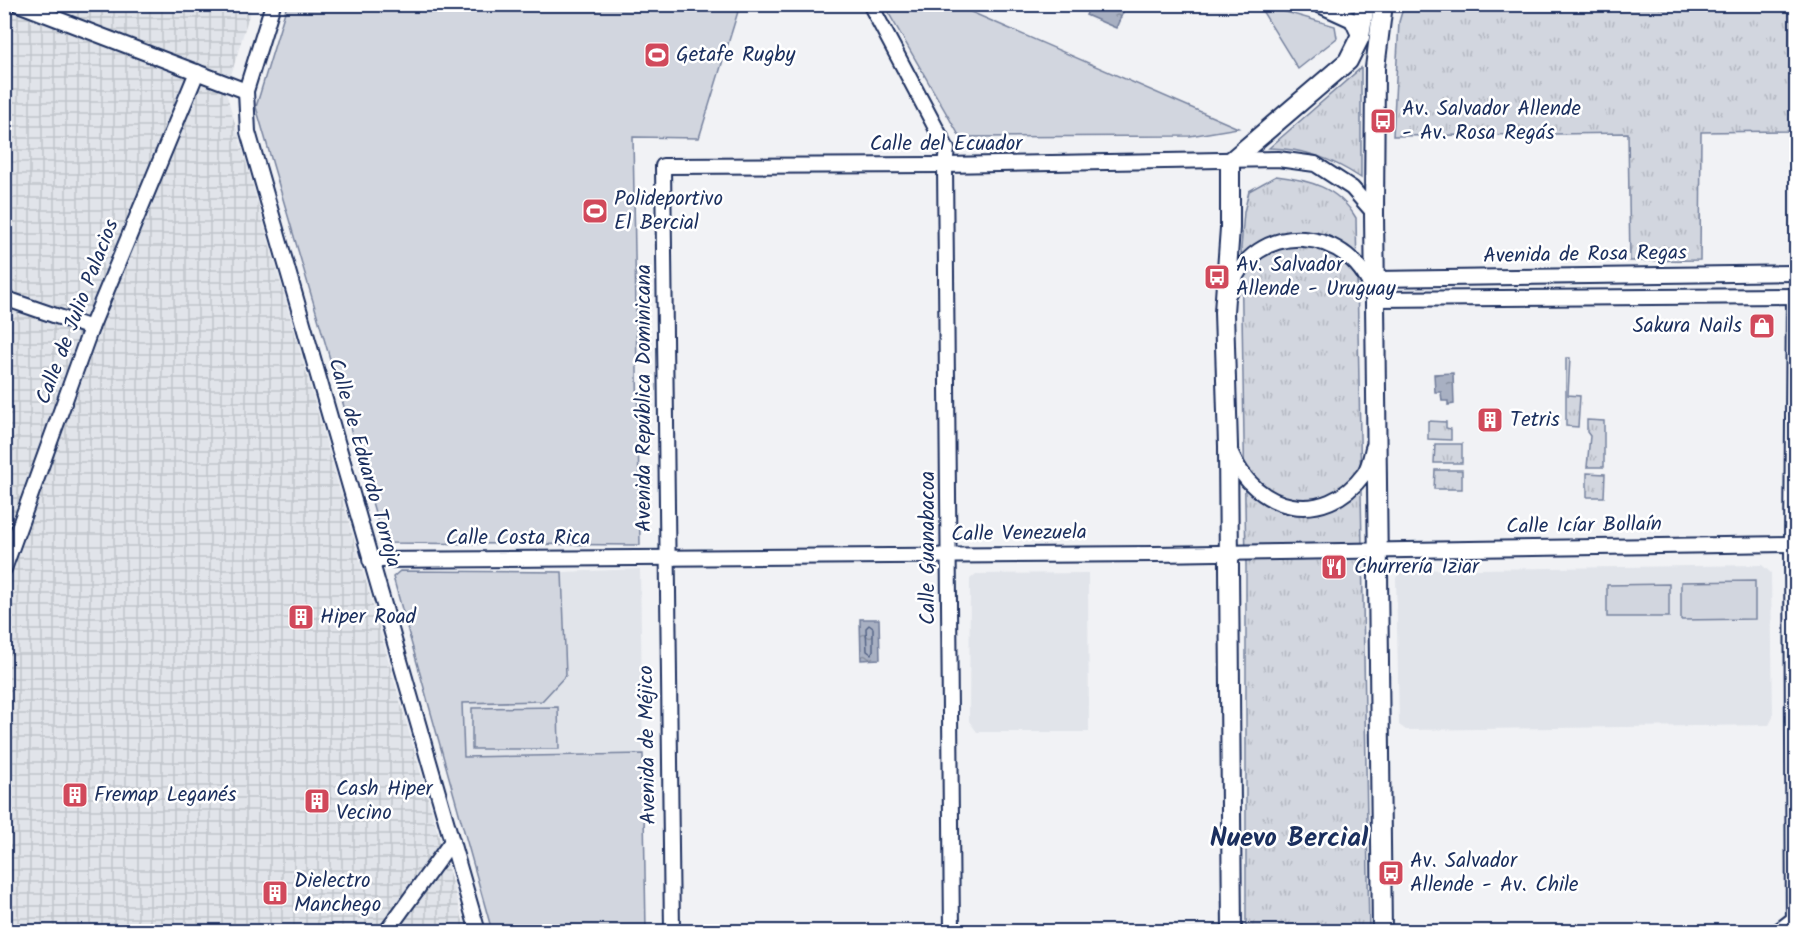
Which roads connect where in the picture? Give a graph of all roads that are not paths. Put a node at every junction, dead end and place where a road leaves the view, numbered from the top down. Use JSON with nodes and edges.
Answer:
{"nodes":[{"id":1,"x":18,"y":4,"type":"edge"},
{"id":2,"x":273,"y":4,"type":"edge"},
{"id":3,"x":870,"y":4,"type":"edge"},
{"id":4,"x":1317,"y":4,"type":"edge"},
{"id":5,"x":1347,"y":4,"type":"edge"},
{"id":6,"x":1353,"y":4,"type":"edge"},
{"id":7,"x":1365,"y":4,"type":"edge"},
{"id":8,"x":1383,"y":4,"type":"edge"},
{"id":9,"x":1360,"y":37,"type":"junction"},
{"id":10,"x":197,"y":72,"type":"junction"},
{"id":11,"x":246,"y":91,"type":"junction"},
{"id":12,"x":1230,"y":162,"type":"junction"},
{"id":13,"x":945,"y":165,"type":"junction"},
{"id":14,"x":663,"y":166,"type":"joint"},
{"id":15,"x":1374,"y":213,"type":"junction"},
{"id":16,"x":1797,"y":273,"type":"edge"},
{"id":17,"x":1375,"y":279,"type":"junction"},
{"id":18,"x":1795,"y":296,"type":"edge"},
{"id":19,"x":4,"y":298,"type":"edge"},
{"id":20,"x":1375,"y":299,"type":"junction"},
{"id":21,"x":1224,"y":312,"type":"junction"},
{"id":22,"x":91,"y":328,"type":"junction"},
{"id":23,"x":1376,"y":438,"type":"junction"},
{"id":24,"x":1228,"y":446,"type":"junction"},
{"id":25,"x":1792,"y":543,"type":"junction"},
{"id":26,"x":1378,"y":549,"type":"junction"},
{"id":27,"x":1229,"y":553,"type":"junction"},
{"id":28,"x":948,"y":556,"type":"junction"},
{"id":29,"x":666,"y":558,"type":"junction"},
{"id":30,"x":370,"y":560,"type":"junction"},
{"id":31,"x":4,"y":569,"type":"edge"},
{"id":32,"x":452,"y":842,"type":"junction"},
{"id":33,"x":1794,"y":925,"type":"edge"},
{"id":34,"x":386,"y":932,"type":"edge"},
{"id":35,"x":478,"y":932,"type":"edge"},
{"id":36,"x":672,"y":932,"type":"edge"},
{"id":37,"x":952,"y":932,"type":"edge"},
{"id":38,"x":1232,"y":932,"type":"edge"},
{"id":39,"x":1382,"y":932,"type":"edge"},
{"id":40,"x":1777,"y":932,"type":"edge"}],
"edges":[{"from":1,"to":10,"type":"street"},
{"from":2,"to":11,"type":"street","name":"Calle de Eduardo Torroja"},
{"from":3,"to":13,"type":"street","name":"Calle Guanabacoa"},
{"from":4,"to":9,"type":"street"},
{"from":5,"to":6,"type":"street"},
{"from":7,"to":9,"type":"street"},
{"from":8,"to":15,"type":"street"},
{"from":9,"to":12,"type":"street"},
{"from":10,"to":11,"type":"street"},
{"from":10,"to":22,"type":"street","name":"Calle de Julio Palacios"},
{"from":11,"to":30,"type":"street","name":"Calle de Eduardo Torroja"},
{"from":12,"to":13,"type":"street","name":"Calle del Ecuador"},
{"from":12,"to":15,"type":"street","name":"Calle del Ecuador"},
{"from":12,"to":21,"type":"street"},
{"from":13,"to":14,"type":"street","name":"Calle del Ecuador"},
{"from":13,"to":28,"type":"street","name":"Calle Guanabacoa"},
{"from":14,"to":29,"type":"street","name":"Avenida República Dominicana"},
{"from":15,"to":17,"type":"street"},
{"from":16,"to":17,"type":"street","name":"Avenida de Rosa Regas"},
{"from":17,"to":20,"type":"street"},
{"from":18,"to":20,"type":"street","name":"Avenida de Rosa Regas"},
{"from":18,"to":25,"type":"street"},
{"from":19,"to":22,"type":"street"},
{"from":20,"to":21,"type":"street"},
{"from":20,"to":23,"type":"street"},
{"from":21,"to":24,"type":"street"},
{"from":22,"to":31,"type":"street","name":"Calle de Julio Palacios"},
{"from":23,"to":24,"type":"street"},
{"from":23,"to":26,"type":"street"},
{"from":24,"to":27,"type":"street"},
{"from":25,"to":26,"type":"street","name":"Calle Icíar Bollaín"},
{"from":25,"to":33,"type":"street"},
{"from":26,"to":27,"type":"street","name":"Calle Icíar Bollaín"},
{"from":26,"to":39,"type":"street"},
{"from":27,"to":28,"type":"street","name":"Calle Venezuela"},
{"from":27,"to":38,"type":"street"},
{"from":28,"to":29,"type":"street","name":"Calle Venezuela"},
{"from":28,"to":37,"type":"street","name":"Calle Guanabacoa"},
{"from":29,"to":30,"type":"street","name":"Calle Costa Rica"},
{"from":29,"to":36,"type":"street","name":"Avenida de Méjico"},
{"from":30,"to":32,"type":"street","name":"Calle de Eduardo Torroja"},
{"from":32,"to":34,"type":"street"},
{"from":32,"to":35,"type":"street","name":"Calle de Eduardo Torroja"},
{"from":33,"to":40,"type":"street"}]}
